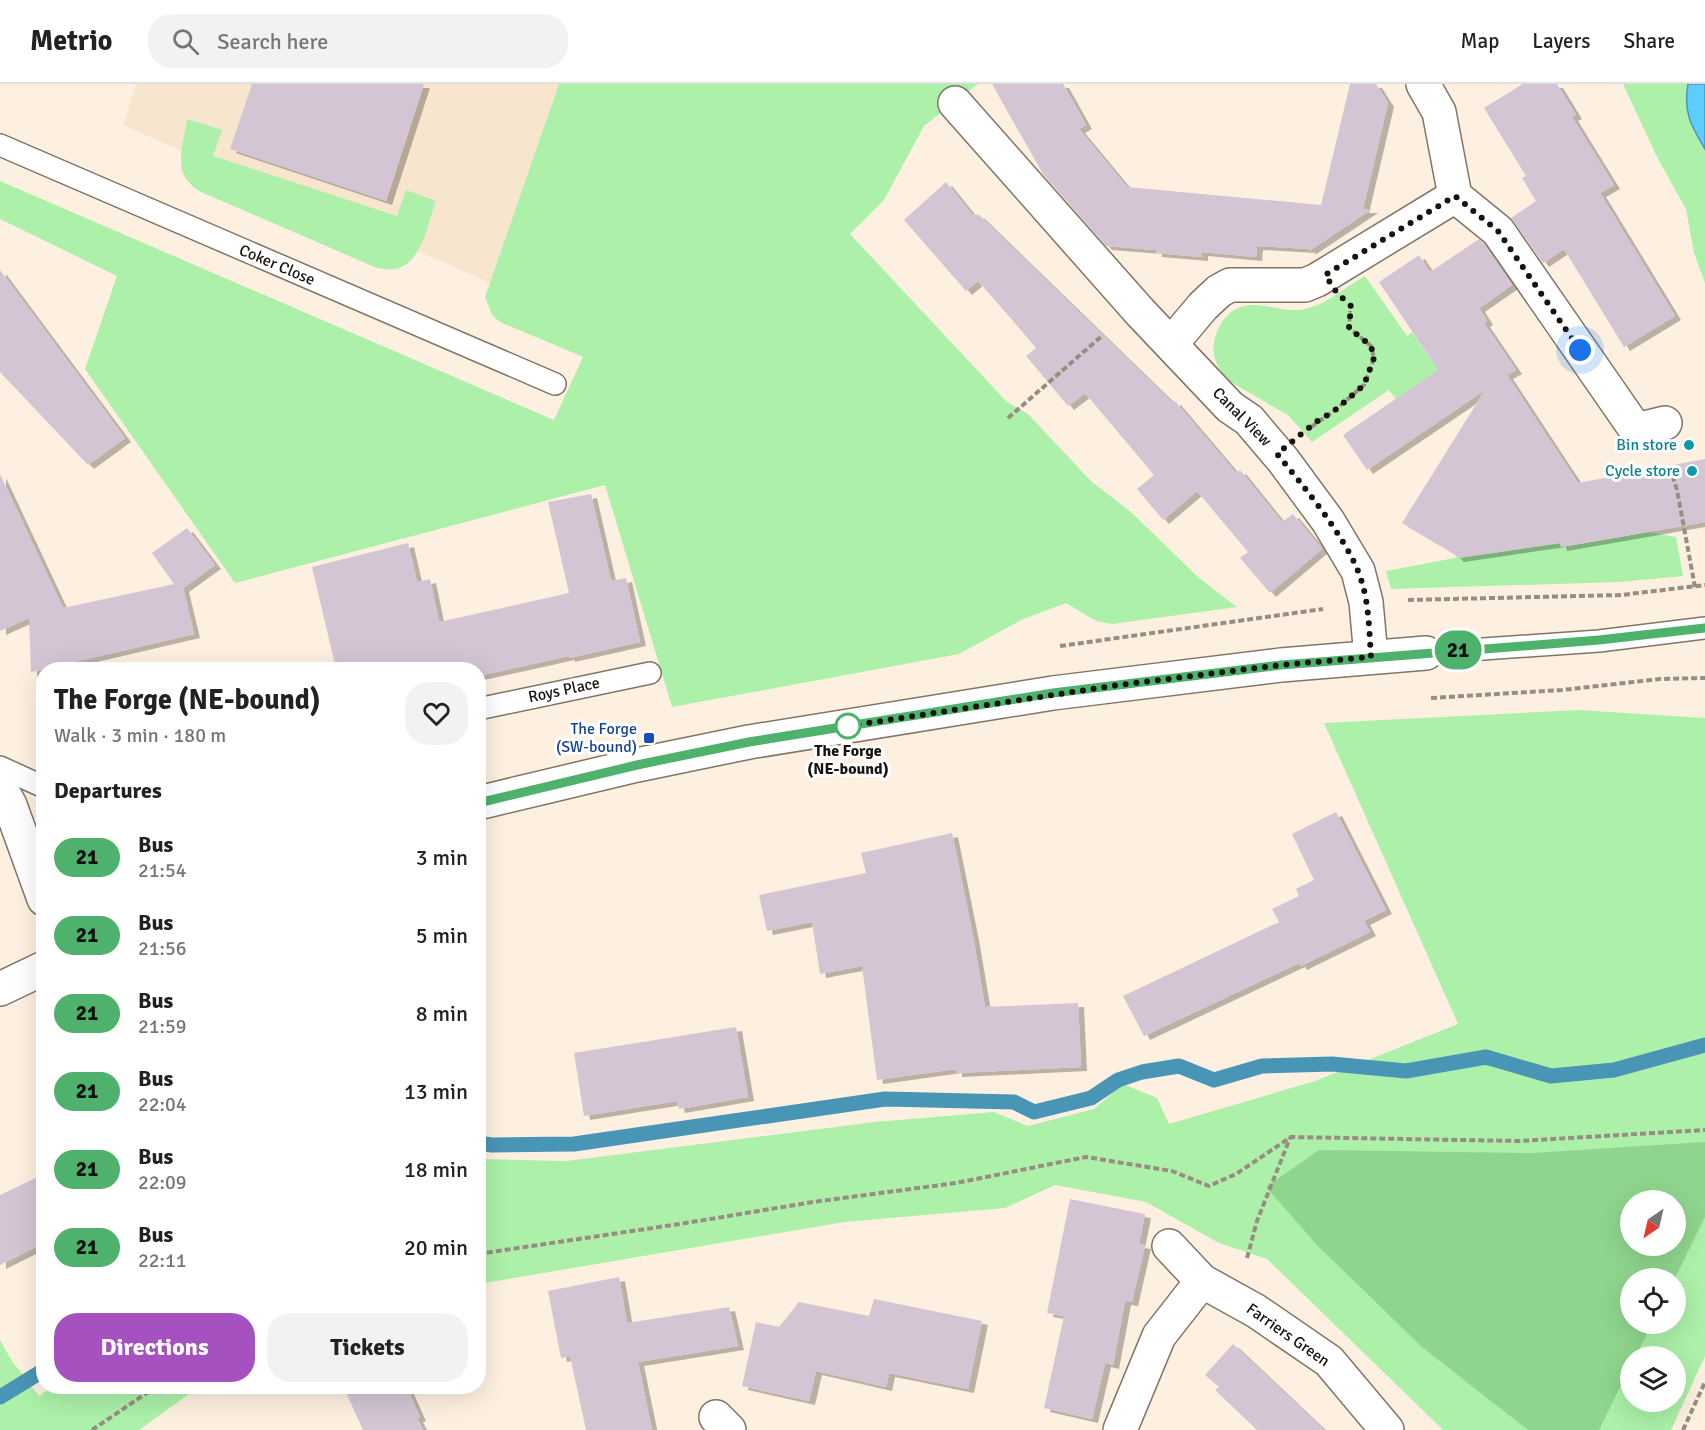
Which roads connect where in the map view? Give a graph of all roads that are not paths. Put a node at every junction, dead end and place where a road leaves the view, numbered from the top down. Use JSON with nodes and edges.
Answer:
{"nodes":[{"id":1,"x":1423,"y":84,"type":"edge"},
{"id":2,"x":955,"y":103,"type":"dead end"},
{"id":3,"x":0,"y":145,"type":"edge"},
{"id":4,"x":1455,"y":196,"type":"junction"},
{"id":5,"x":1172,"y":344,"type":"junction"},
{"id":6,"x":555,"y":384,"type":"dead end"},
{"id":7,"x":1665,"y":423,"type":"dead end"},
{"id":8,"x":1705,"y":628,"type":"edge"},
{"id":9,"x":1426,"y":652,"type":"joint"},
{"id":10,"x":1371,"y":657,"type":"junction"},
{"id":11,"x":650,"y":673,"type":"dead end"},
{"id":12,"x":486,"y":707,"type":"edge"},
{"id":13,"x":0,"y":767,"type":"edge"},
{"id":14,"x":36,"y":783,"type":"edge"},
{"id":15,"x":486,"y":801,"type":"edge"},
{"id":16,"x":3,"y":803,"type":"edge"},
{"id":17,"x":36,"y":880,"type":"edge"},
{"id":18,"x":36,"y":972,"type":"edge"},
{"id":19,"x":0,"y":989,"type":"edge"},
{"id":20,"x":1169,"y":1246,"type":"dead end"},
{"id":21,"x":1214,"y":1288,"type":"junction"},
{"id":22,"x":1120,"y":1430,"type":"edge"},
{"id":23,"x":1387,"y":1430,"type":"edge"}],
"edges":[{"from":1,"to":4,"type":"street"},
{"from":2,"to":5,"type":"street","name":"Canal View"},
{"from":3,"to":6,"type":"lane","name":"Coker Close"},
{"from":4,"to":5,"type":"street"},
{"from":4,"to":7,"type":"street"},
{"from":5,"to":10,"type":"street","name":"Canal View"},
{"from":8,"to":9,"type":"lane"},
{"from":9,"to":10,"type":"street"},
{"from":10,"to":15,"type":"street"},
{"from":11,"to":12,"type":"lane","name":"Roys Place"},
{"from":13,"to":14,"type":"lane"},
{"from":16,"to":17,"type":"street"},
{"from":18,"to":19,"type":"street"},
{"from":20,"to":21,"type":"street","name":"Farriers Green"},
{"from":21,"to":22,"type":"street"},
{"from":21,"to":23,"type":"street","name":"Farriers Green"}]}
